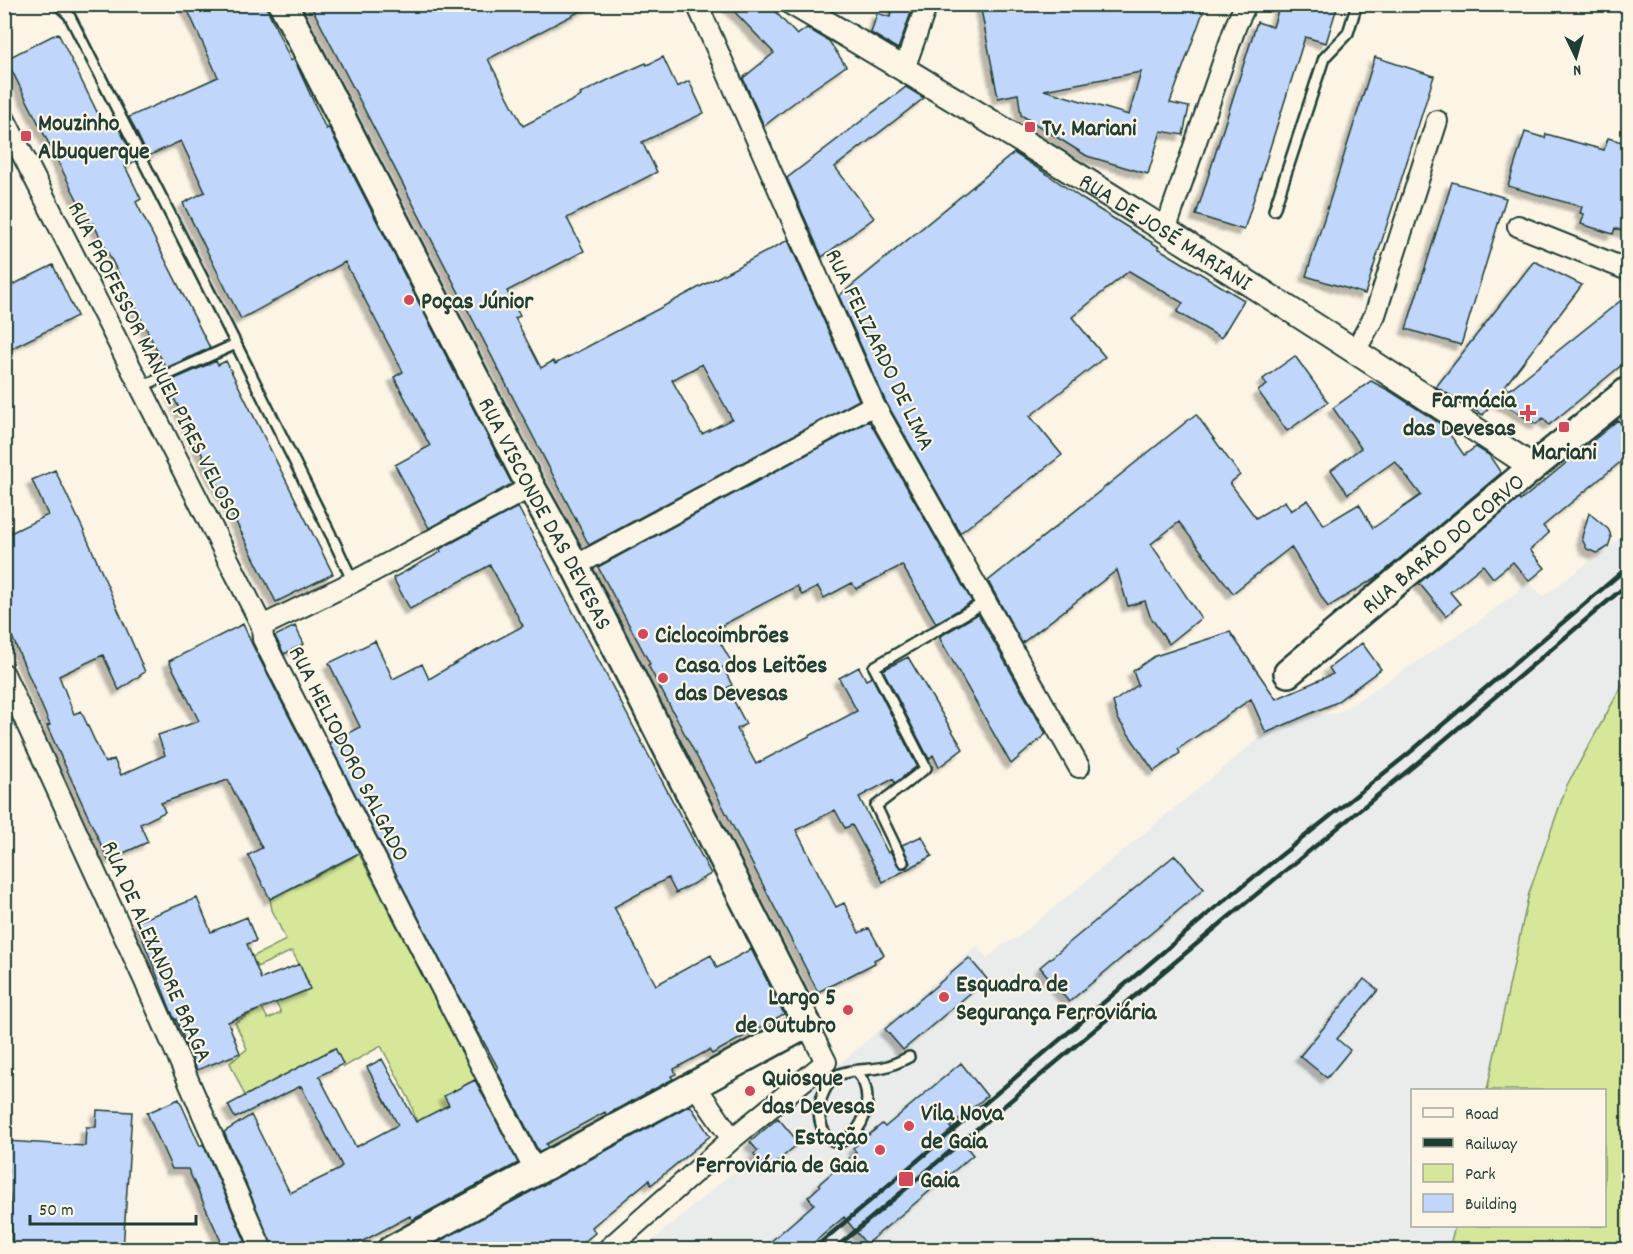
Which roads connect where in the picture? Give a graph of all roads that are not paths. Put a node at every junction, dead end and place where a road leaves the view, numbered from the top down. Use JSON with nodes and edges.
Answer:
{"nodes":[{"id":1,"x":57,"y":4,"type":"edge"},
{"id":2,"x":283,"y":4,"type":"edge"},
{"id":3,"x":697,"y":4,"type":"edge"},
{"id":4,"x":794,"y":4,"type":"edge"},
{"id":5,"x":927,"y":4,"type":"edge"},
{"id":6,"x":1246,"y":4,"type":"edge"},
{"id":7,"x":1357,"y":4,"type":"edge"},
{"id":8,"x":904,"y":69,"type":"junction"},
{"id":9,"x":4,"y":118,"type":"edge"},
{"id":10,"x":1437,"y":121,"type":"dead end"},
{"id":11,"x":1274,"y":210,"type":"dead end"},
{"id":12,"x":1518,"y":226,"type":"dead end"},
{"id":13,"x":1165,"y":231,"type":"junction"},
{"id":14,"x":1629,"y":270,"type":"edge"},
{"id":15,"x":236,"y":344,"type":"junction"},
{"id":16,"x":1355,"y":351,"type":"junction"},
{"id":17,"x":141,"y":387,"type":"junction"},
{"id":18,"x":1629,"y":391,"type":"edge"},
{"id":19,"x":874,"y":405,"type":"junction"},
{"id":20,"x":1533,"y":467,"type":"junction"},
{"id":21,"x":531,"y":487,"type":"junction"},
{"id":22,"x":575,"y":566,"type":"junction"},
{"id":23,"x":353,"y":582,"type":"junction"},
{"id":24,"x":985,"y":602,"type":"junction"},
{"id":25,"x":261,"y":626,"type":"junction"},
{"id":26,"x":1288,"y":673,"type":"dead end"},
{"id":27,"x":4,"y":674,"type":"edge"},
{"id":28,"x":1079,"y":766,"type":"dead end"},
{"id":29,"x":903,"y":862,"type":"dead end"},
{"id":30,"x":807,"y":1024,"type":"junction"},
{"id":31,"x":909,"y":1057,"type":"dead end"},
{"id":32,"x":831,"y":1069,"type":"junction"},
{"id":33,"x":855,"y":1071,"type":"junction"},
{"id":34,"x":694,"y":1084,"type":"junction"},
{"id":35,"x":732,"y":1139,"type":"junction"},
{"id":36,"x":535,"y":1171,"type":"junction"},
{"id":37,"x":262,"y":1250,"type":"edge"},
{"id":38,"x":391,"y":1250,"type":"edge"},
{"id":39,"x":607,"y":1250,"type":"edge"}],
"edges":[{"from":1,"to":15,"type":"lane"},
{"from":2,"to":21,"type":"main road","name":"RUA VISCONDE DAS DEVESAS"},
{"from":3,"to":19,"type":"street","name":"RUA FELIZARDO DE LIMA"},
{"from":4,"to":8,"type":"street","name":"RUA DE JOSÉ MARIANI"},
{"from":5,"to":8,"type":"street"},
{"from":6,"to":13,"type":"street"},
{"from":7,"to":11,"type":"lane"},
{"from":8,"to":13,"type":"street","name":"RUA DE JOSÉ MARIANI"},
{"from":9,"to":17,"type":"street","name":"RUA PROFESSOR MANUEL PIRES VELOSO"},
{"from":10,"to":16,"type":"street"},
{"from":12,"to":14,"type":"street"},
{"from":13,"to":16,"type":"street","name":"RUA DE JOSÉ MARIANI"},
{"from":15,"to":17,"type":"lane"},
{"from":15,"to":23,"type":"lane"},
{"from":16,"to":20,"type":"street","name":"RUA DE JOSÉ MARIANI"},
{"from":17,"to":25,"type":"street","name":"RUA PROFESSOR MANUEL PIRES VELOSO"},
{"from":18,"to":20,"type":"main road","name":"RUA BARÃO DO CORVO"},
{"from":19,"to":22,"type":"street"},
{"from":19,"to":24,"type":"street","name":"RUA FELIZARDO DE LIMA"},
{"from":20,"to":26,"type":"main road","name":"RUA BARÃO DO CORVO"},
{"from":21,"to":22,"type":"main road","name":"RUA VISCONDE DAS DEVESAS"},
{"from":21,"to":23,"type":"street","name":"RUA HELIODORO SALGADO"},
{"from":22,"to":30,"type":"main road","name":"RUA VISCONDE DAS DEVESAS"},
{"from":23,"to":25,"type":"street","name":"RUA HELIODORO SALGADO"},
{"from":24,"to":28,"type":"street","name":"RUA FELIZARDO DE LIMA"},
{"from":24,"to":29,"type":"lane"},
{"from":25,"to":36,"type":"street","name":"RUA HELIODORO SALGADO"},
{"from":27,"to":37,"type":"street","name":"RUA DE ALEXANDRE BRAGA"},
{"from":30,"to":32,"type":"street"},
{"from":30,"to":34,"type":"main road"},
{"from":31,"to":33,"type":"lane"},
{"from":32,"to":33,"type":"lane"},
{"from":32,"to":33,"type":"lane"},
{"from":32,"to":35,"type":"street"},
{"from":34,"to":35,"type":"street"},
{"from":34,"to":36,"type":"main road"},
{"from":35,"to":39,"type":"street"},
{"from":36,"to":38,"type":"main road"}]}
